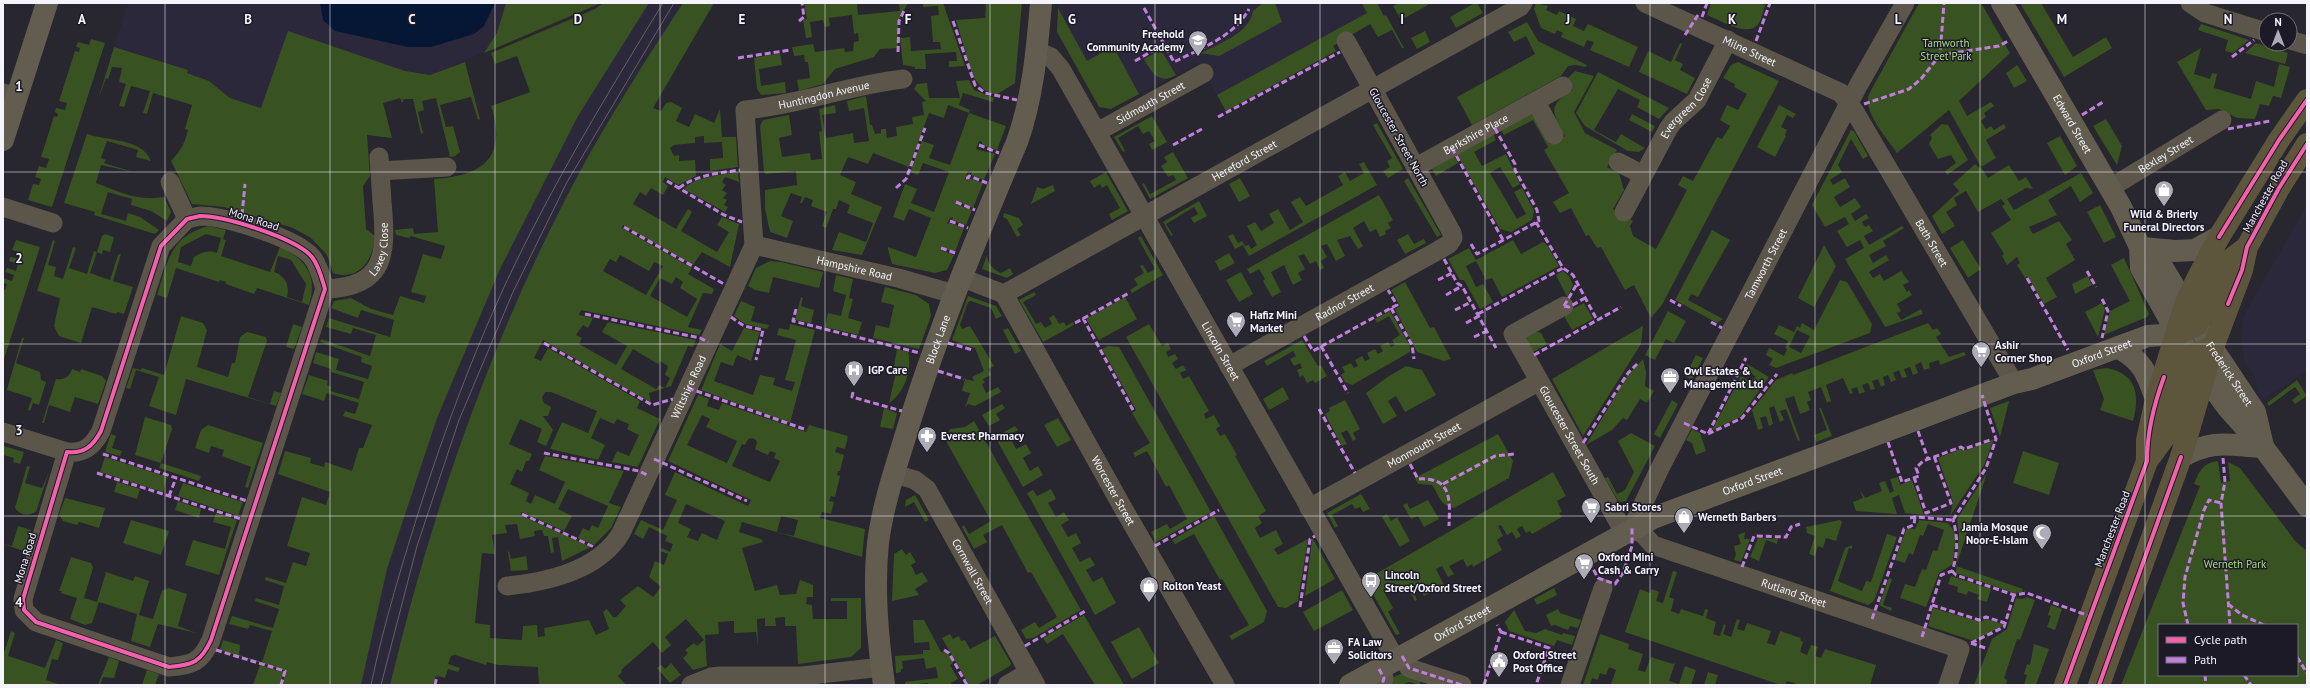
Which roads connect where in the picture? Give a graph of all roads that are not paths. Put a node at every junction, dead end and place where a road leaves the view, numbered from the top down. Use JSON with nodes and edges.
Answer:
{"nodes":[{"id":1,"x":48,"y":3,"type":"edge"},
{"id":2,"x":1041,"y":3,"type":"edge"},
{"id":3,"x":1524,"y":3,"type":"edge"},
{"id":4,"x":1645,"y":3,"type":"edge"},
{"id":5,"x":1905,"y":3,"type":"edge"},
{"id":6,"x":2002,"y":3,"type":"edge"},
{"id":7,"x":2190,"y":3,"type":"edge"},
{"id":8,"x":2258,"y":30,"type":"edge"},
{"id":9,"x":1728,"y":40,"type":"junction"},
{"id":10,"x":1346,"y":41,"type":"dead end"},
{"id":11,"x":1037,"y":51,"type":"junction"},
{"id":12,"x":1204,"y":73,"type":"dead end"},
{"id":13,"x":903,"y":78,"type":"dead end"},
{"id":14,"x":1564,"y":86,"type":"dead end"},
{"id":15,"x":1372,"y":90,"type":"junction"},
{"id":16,"x":10,"y":95,"type":"edge"},
{"id":17,"x":2307,"y":100,"type":"edge"},
{"id":18,"x":1536,"y":102,"type":"junction"},
{"id":19,"x":1849,"y":104,"type":"junction"},
{"id":20,"x":745,"y":110,"type":"joint"},
{"id":21,"x":2222,"y":120,"type":"dead end"},
{"id":22,"x":1097,"y":132,"type":"junction"},
{"id":23,"x":1554,"y":135,"type":"dead end"},
{"id":24,"x":3,"y":140,"type":"edge"},
{"id":25,"x":2307,"y":144,"type":"edge"},
{"id":26,"x":1618,"y":162,"type":"dead end"},
{"id":27,"x":447,"y":167,"type":"dead end"},
{"id":28,"x":1416,"y":167,"type":"junction"},
{"id":29,"x":1643,"y":175,"type":"junction"},
{"id":30,"x":170,"y":182,"type":"dead end"},
{"id":31,"x":2110,"y":188,"type":"junction"},
{"id":32,"x":3,"y":207,"type":"edge"},
{"id":33,"x":1624,"y":212,"type":"dead end"},
{"id":34,"x":1146,"y":216,"type":"junction"},
{"id":35,"x":187,"y":218,"type":"junction"},
{"id":36,"x":53,"y":223,"type":"dead end"},
{"id":37,"x":1452,"y":233,"type":"joint"},
{"id":38,"x":2219,"y":237,"type":"junction"},
{"id":39,"x":754,"y":245,"type":"junction"},
{"id":40,"x":2247,"y":248,"type":"junction"},
{"id":41,"x":2146,"y":249,"type":"junction"},
{"id":42,"x":957,"y":285,"type":"junction"},
{"id":43,"x":325,"y":289,"type":"junction"},
{"id":44,"x":1004,"y":294,"type":"junction"},
{"id":45,"x":2185,"y":305,"type":"junction"},
{"id":46,"x":1564,"y":306,"type":"dead end"},
{"id":47,"x":2187,"y":329,"type":"junction"},
{"id":48,"x":2213,"y":347,"type":"junction"},
{"id":49,"x":2119,"y":348,"type":"junction"},
{"id":50,"x":2190,"y":356,"type":"junction"},
{"id":51,"x":1229,"y":366,"type":"junction"},
{"id":52,"x":2206,"y":376,"type":"junction"},
{"id":53,"x":2023,"y":381,"type":"junction"},
{"id":54,"x":1538,"y":382,"type":"junction"},
{"id":55,"x":2156,"y":399,"type":"junction"},
{"id":56,"x":3,"y":432,"type":"edge"},
{"id":57,"x":2263,"y":447,"type":"junction"},
{"id":58,"x":67,"y":452,"type":"junction"},
{"id":59,"x":2181,"y":457,"type":"junction"},
{"id":60,"x":2146,"y":460,"type":"junction"},
{"id":61,"x":895,"y":474,"type":"junction"},
{"id":62,"x":2307,"y":506,"type":"edge"},
{"id":63,"x":1310,"y":508,"type":"junction"},
{"id":64,"x":1632,"y":528,"type":"junction"},
{"id":65,"x":507,"y":586,"type":"dead end"},
{"id":66,"x":1603,"y":588,"type":"dead end"},
{"id":67,"x":1390,"y":667,"type":"edge"},
{"id":68,"x":883,"y":676,"type":"edge"},
{"id":69,"x":1032,"y":679,"type":"edge"},
{"id":70,"x":802,"y":681,"type":"edge"},
{"id":71,"x":691,"y":685,"type":"edge"},
{"id":72,"x":1007,"y":685,"type":"edge"},
{"id":73,"x":1225,"y":685,"type":"edge"},
{"id":74,"x":1350,"y":685,"type":"edge"},
{"id":75,"x":1462,"y":685,"type":"edge"},
{"id":76,"x":1570,"y":685,"type":"edge"},
{"id":77,"x":1948,"y":685,"type":"edge"},
{"id":78,"x":2065,"y":685,"type":"edge"},
{"id":79,"x":2099,"y":685,"type":"edge"}],
"edges":[{"from":1,"to":16,"type":"main road"},
{"from":2,"to":11,"type":"main road","name":"Block Lane"},
{"from":3,"to":15,"type":"street","name":"Hereford Street"},
{"from":4,"to":9,"type":"street","name":"Milne Street"},
{"from":5,"to":19,"type":"street","name":"Tamworth Street"},
{"from":6,"to":31,"type":"main road","name":"Edward Street"},
{"from":7,"to":8,"type":"street"},
{"from":9,"to":19,"type":"street","name":"Milne Street"},
{"from":9,"to":29,"type":"street","name":"Evergreen Close"},
{"from":10,"to":15,"type":"street","name":"Gloucester Street North"},
{"from":11,"to":22,"type":"street","name":"Lincoln Street"},
{"from":11,"to":42,"type":"main road","name":"Block Lane"},
{"from":12,"to":22,"type":"street","name":"Sidmouth Street"},
{"from":13,"to":20,"type":"street","name":"Huntingdon Avenue"},
{"from":14,"to":18,"type":"street","name":"Berkshire Place"},
{"from":15,"to":28,"type":"street","name":"Gloucester Street North"},
{"from":15,"to":34,"type":"street","name":"Hereford Street"},
{"from":16,"to":24,"type":"main road"},
{"from":17,"to":38,"type":"highway","name":"Manchester Road"},
{"from":18,"to":23,"type":"street"},
{"from":18,"to":28,"type":"street","name":"Berkshire Place"},
{"from":19,"to":53,"type":"street","name":"Bath Street"},
{"from":19,"to":64,"type":"street","name":"Tamworth Street"},
{"from":20,"to":39,"type":"street","name":"Wiltshire Road"},
{"from":21,"to":31,"type":"street","name":"Bexley Street"},
{"from":22,"to":34,"type":"street","name":"Lincoln Street"},
{"from":25,"to":40,"type":"highway","name":"Manchester Road"},
{"from":26,"to":29,"type":"street"},
{"from":27,"to":43,"type":"street","name":"Laxey Close"},
{"from":28,"to":37,"type":"street","name":"Gloucester Street North"},
{"from":29,"to":33,"type":"street","name":"Evergreen Close"},
{"from":30,"to":35,"type":"street"},
{"from":31,"to":41,"type":"main road","name":"Edward Street"},
{"from":32,"to":36,"type":"street"},
{"from":34,"to":44,"type":"street","name":"Hereford Street"},
{"from":34,"to":51,"type":"street","name":"Lincoln Street"},
{"from":35,"to":43,"type":"street","name":"Mona Road"},
{"from":35,"to":58,"type":"street"},
{"from":37,"to":51,"type":"street","name":"Radnor Street"},
{"from":38,"to":41,"type":"main road"},
{"from":38,"to":45,"type":"highway","name":"Manchester Road"},
{"from":39,"to":42,"type":"street","name":"Hampshire Road"},
{"from":39,"to":65,"type":"street","name":"Wiltshire Road"},
{"from":40,"to":47,"type":"highway","name":"Manchester Road"},
{"from":40,"to":48,"type":"highway","name":"Manchester Road"},
{"from":41,"to":45,"type":"main road","name":"Edward Street"},
{"from":41,"to":47,"type":"main road","name":"Edward Street"},
{"from":42,"to":44,"type":"street"},
{"from":42,"to":61,"type":"main road","name":"Block Lane"},
{"from":43,"to":58,"type":"street","name":"Mona Road"},
{"from":44,"to":73,"type":"street","name":"Worcester Street"},
{"from":45,"to":47,"type":"main road","name":"Frederick Street"},
{"from":46,"to":54,"type":"street","name":"Gloucester Street South"},
{"from":47,"to":48,"type":"main road","name":"Frederick Street"},
{"from":47,"to":49,"type":"main road","name":"Oxford Street"},
{"from":47,"to":50,"type":"main road","name":"Edward Street"},
{"from":47,"to":55,"type":"highway","name":"Manchester Road"},
{"from":48,"to":50,"type":"highway"},
{"from":48,"to":52,"type":"highway","name":"Manchester Road"},
{"from":48,"to":57,"type":"main road","name":"Frederick Street"},
{"from":49,"to":53,"type":"main road","name":"Oxford Street"},
{"from":49,"to":55,"type":"main road"},
{"from":50,"to":52,"type":"main road","name":"Edward Street"},
{"from":50,"to":60,"type":"highway"},
{"from":51,"to":63,"type":"street","name":"Lincoln Street"},
{"from":52,"to":57,"type":"main road","name":"Frederick Street"},
{"from":52,"to":59,"type":"highway","name":"Manchester Road"},
{"from":53,"to":64,"type":"main road","name":"Oxford Street"},
{"from":54,"to":63,"type":"street","name":"Monmouth Street"},
{"from":54,"to":64,"type":"street","name":"Gloucester Street South"},
{"from":55,"to":60,"type":"highway","name":"Manchester Road"},
{"from":56,"to":58,"type":"street"},
{"from":57,"to":59,"type":"main road"},
{"from":57,"to":62,"type":"main road","name":"Frederick Street"},
{"from":59,"to":79,"type":"highway","name":"Manchester Road"},
{"from":60,"to":78,"type":"highway","name":"Manchester Road"},
{"from":61,"to":68,"type":"main road","name":"Block Lane"},
{"from":61,"to":69,"type":"street","name":"Cornwall Street"},
{"from":63,"to":67,"type":"street","name":"Lincoln Street"},
{"from":64,"to":67,"type":"main road","name":"Oxford Street"},
{"from":64,"to":77,"type":"street","name":"Rutland Street"},
{"from":66,"to":76,"type":"street"},
{"from":67,"to":74,"type":"main road","name":"Oxford Street"},
{"from":67,"to":75,"type":"street","name":"Lincoln Street"},
{"from":68,"to":70,"type":"street"},
{"from":69,"to":72,"type":"street"},
{"from":70,"to":71,"type":"street"}]}
